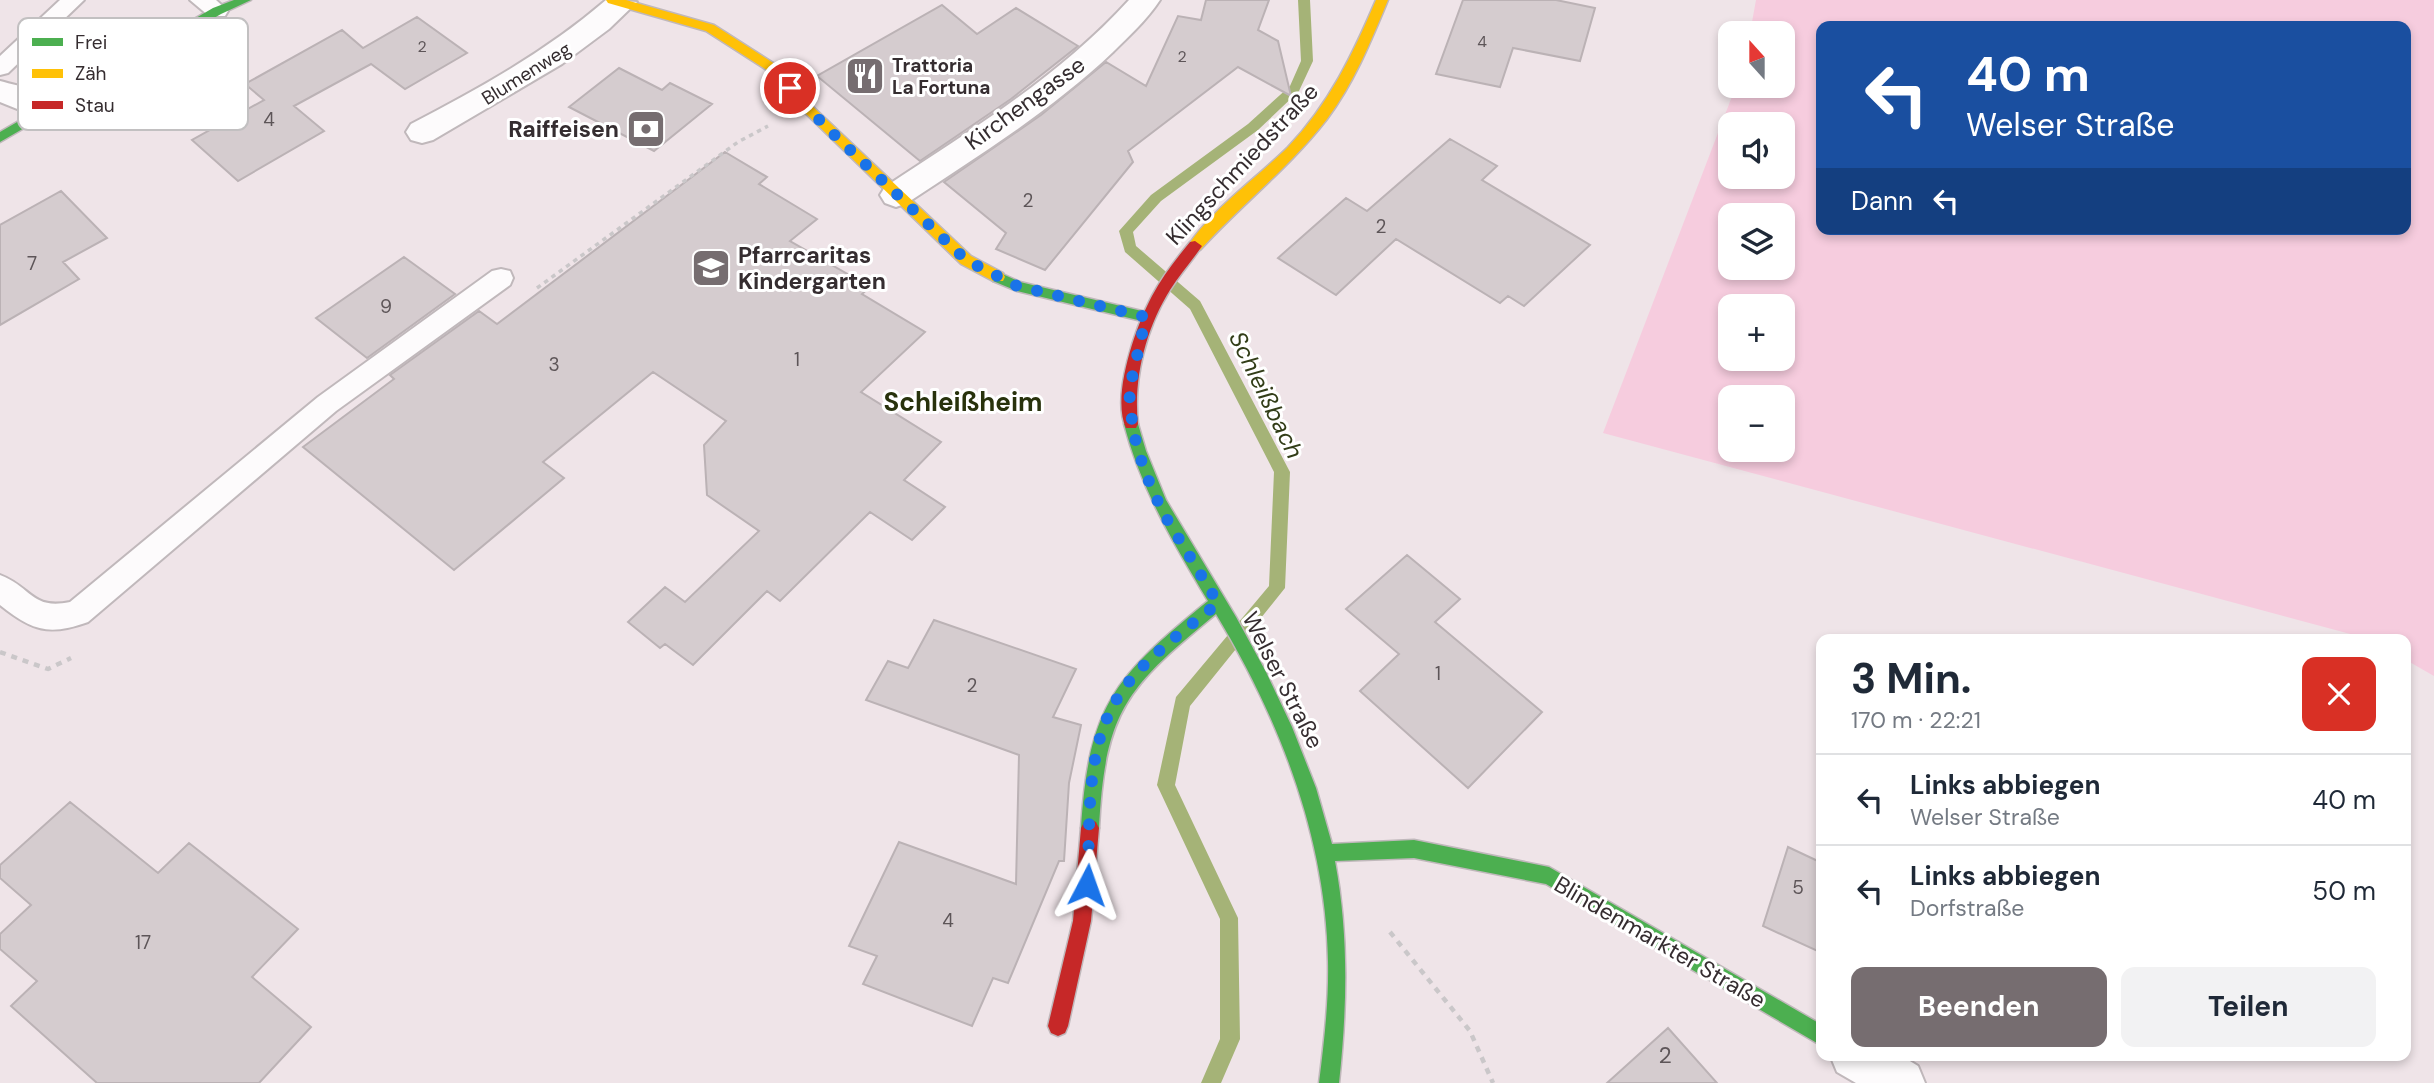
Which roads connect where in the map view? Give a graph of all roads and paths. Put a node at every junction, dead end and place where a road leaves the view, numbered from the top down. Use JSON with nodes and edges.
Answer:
{"nodes":[{"id":1,"x":73,"y":0,"type":"edge"},
{"id":2,"x":244,"y":0,"type":"edge"},
{"id":3,"x":1145,"y":0,"type":"edge"},
{"id":4,"x":1382,"y":0,"type":"edge"},
{"id":5,"x":617,"y":1,"type":"edge"},
{"id":6,"x":209,"y":5,"type":"edge"},
{"id":7,"x":54,"y":18,"type":"edge"},
{"id":8,"x":189,"y":18,"type":"edge"},
{"id":9,"x":18,"y":51,"type":"edge"},
{"id":10,"x":0,"y":68,"type":"edge"},
{"id":11,"x":0,"y":91,"type":"edge"},
{"id":12,"x":18,"y":96,"type":"edge"},
{"id":13,"x":805,"y":106,"type":"junction"},
{"id":14,"x":18,"y":127,"type":"edge"},
{"id":15,"x":422,"y":132,"type":"dead end"},
{"id":16,"x":0,"y":138,"type":"edge"},
{"id":17,"x":896,"y":195,"type":"junction"},
{"id":18,"x":501,"y":278,"type":"dead end"},
{"id":19,"x":536,"y":289,"type":"dead end"},
{"id":20,"x":1146,"y":317,"type":"junction"},
{"id":21,"x":0,"y":588,"type":"edge"},
{"id":22,"x":1218,"y":603,"type":"junction"},
{"id":23,"x":1325,"y":853,"type":"junction"},
{"id":24,"x":1385,"y":926,"type":"dead end"},
{"id":25,"x":1058,"y":1026,"type":"dead end"},
{"id":26,"x":1816,"y":1032,"type":"edge"},
{"id":27,"x":1864,"y":1061,"type":"edge"},
{"id":28,"x":1329,"y":1083,"type":"edge"},
{"id":29,"x":1493,"y":1083,"type":"edge"},
{"id":30,"x":1901,"y":1083,"type":"edge"}],
"edges":[{"from":1,"to":7,"type":"lane"},
{"from":2,"to":6,"type":"street"},
{"from":3,"to":17,"type":"street","name":"Kirchengasse"},
{"from":4,"to":20,"type":"street","name":"Klingschmiedstraße"},
{"from":5,"to":13,"type":"street"},
{"from":5,"to":15,"type":"street","name":"Blumenweg"},
{"from":6,"to":8,"type":"street"},
{"from":9,"to":10,"type":"lane"},
{"from":11,"to":12,"type":"street"},
{"from":13,"to":17,"type":"street"},
{"from":13,"to":19,"type":"path"},
{"from":14,"to":16,"type":"street"},
{"from":17,"to":20,"type":"street"},
{"from":18,"to":21,"type":"lane"},
{"from":20,"to":22,"type":"street","name":"Welser Straße"},
{"from":22,"to":23,"type":"street","name":"Welser Straße"},
{"from":22,"to":25,"type":"street"},
{"from":23,"to":26,"type":"street","name":"Blindenmarkter Straße"},
{"from":23,"to":28,"type":"street","name":"Welser Straße"},
{"from":24,"to":29,"type":"path"},
{"from":27,"to":30,"type":"street"}]}
